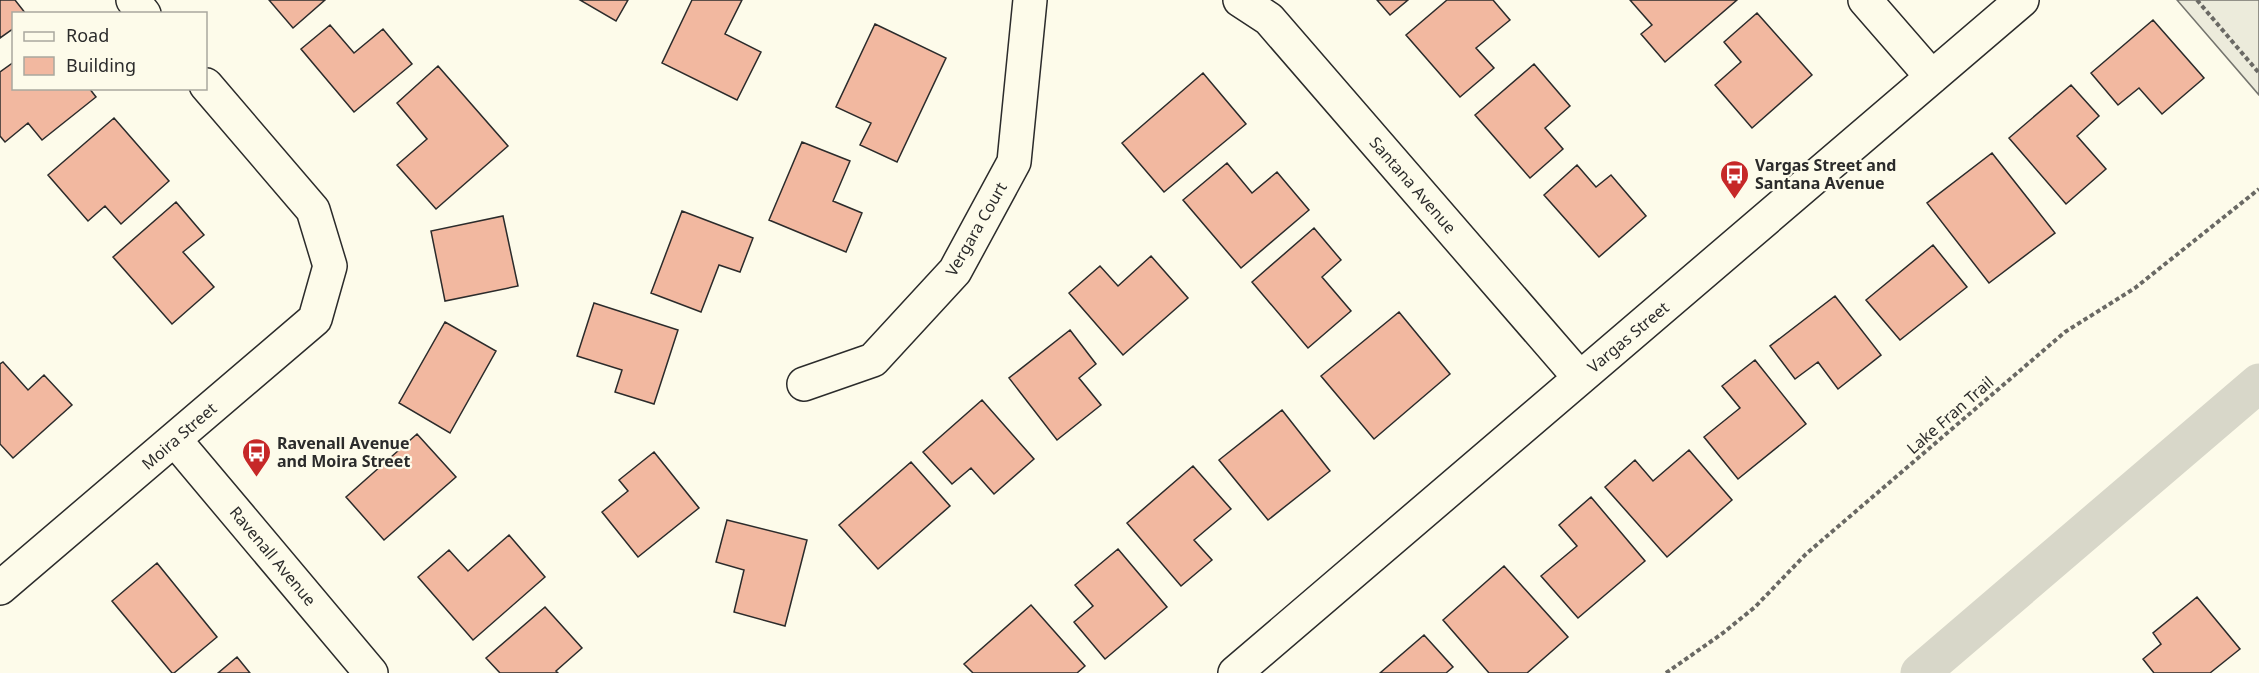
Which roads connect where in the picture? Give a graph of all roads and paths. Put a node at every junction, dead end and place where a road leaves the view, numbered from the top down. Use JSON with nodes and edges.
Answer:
{"nodes":[{"id":1,"x":133,"y":0,"type":"edge"},
{"id":2,"x":1030,"y":0,"type":"edge"},
{"id":3,"x":1240,"y":0,"type":"edge"},
{"id":4,"x":1865,"y":0,"type":"edge"},
{"id":5,"x":2022,"y":0,"type":"edge"},
{"id":6,"x":2197,"y":0,"type":"edge"},
{"id":7,"x":142,"y":12,"type":"edge"},
{"id":8,"x":2259,"y":73,"type":"edge"},
{"id":9,"x":1932,"y":77,"type":"junction"},
{"id":10,"x":207,"y":86,"type":"edge"},
{"id":11,"x":2259,"y":189,"type":"edge"},
{"id":12,"x":1580,"y":378,"type":"junction"},
{"id":13,"x":804,"y":384,"type":"dead end"},
{"id":14,"x":175,"y":440,"type":"junction"},
{"id":15,"x":0,"y":588,"type":"edge"},
{"id":16,"x":371,"y":673,"type":"edge"},
{"id":17,"x":1235,"y":673,"type":"edge"},
{"id":18,"x":1666,"y":673,"type":"edge"}],
"edges":[{"from":1,"to":7,"type":"street"},
{"from":2,"to":13,"type":"street","name":"Vergara Court"},
{"from":3,"to":12,"type":"street","name":"Santana Avenue"},
{"from":4,"to":9,"type":"street"},
{"from":5,"to":9,"type":"street","name":"Vargas Street"},
{"from":6,"to":8,"type":"path"},
{"from":9,"to":12,"type":"street","name":"Vargas Street"},
{"from":10,"to":14,"type":"street","name":"Moira Street"},
{"from":11,"to":18,"type":"path","name":"Lake Fran Trail"},
{"from":12,"to":17,"type":"street","name":"Vargas Street"},
{"from":14,"to":15,"type":"street","name":"Moira Street"},
{"from":14,"to":16,"type":"street","name":"Ravenall Avenue"}]}
